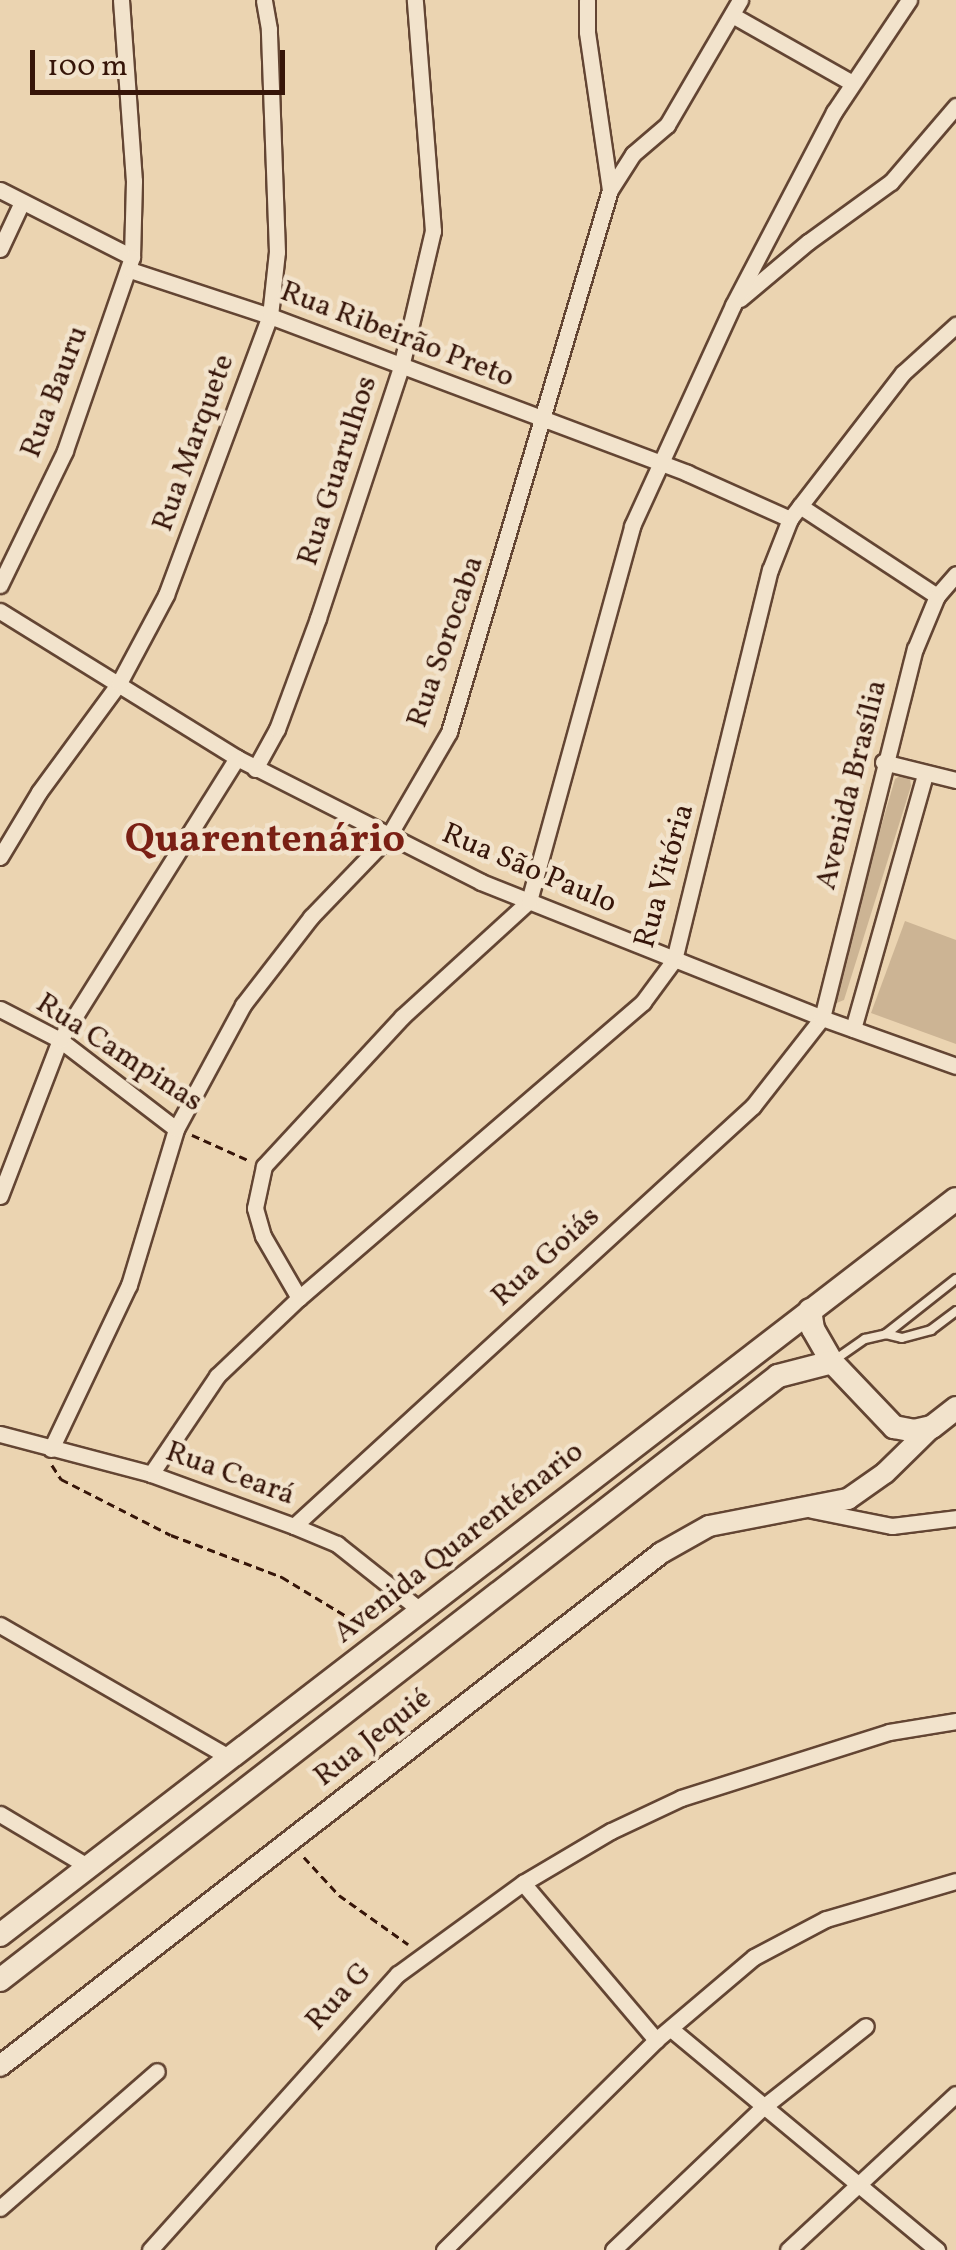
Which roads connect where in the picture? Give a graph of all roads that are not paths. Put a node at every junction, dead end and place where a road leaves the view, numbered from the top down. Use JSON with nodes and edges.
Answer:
{"nodes":[{"id":1,"x":122,"y":0,"type":"edge"},
{"id":2,"x":264,"y":0,"type":"edge"},
{"id":3,"x":415,"y":0,"type":"edge"},
{"id":4,"x":587,"y":0,"type":"edge"},
{"id":5,"x":909,"y":0,"type":"edge"},
{"id":6,"x":736,"y":7,"type":"edge"},
{"id":7,"x":852,"y":83,"type":"junction"},
{"id":8,"x":956,"y":106,"type":"edge"},
{"id":9,"x":0,"y":180,"type":"edge"},
{"id":10,"x":0,"y":190,"type":"edge"},
{"id":11,"x":610,"y":190,"type":"junction"},
{"id":12,"x":22,"y":202,"type":"junction"},
{"id":13,"x":0,"y":249,"type":"edge"},
{"id":14,"x":131,"y":263,"type":"junction"},
{"id":15,"x":733,"y":305,"type":"junction"},
{"id":16,"x":270,"y":316,"type":"junction"},
{"id":17,"x":956,"y":325,"type":"edge"},
{"id":18,"x":401,"y":367,"type":"junction"},
{"id":19,"x":545,"y":420,"type":"junction"},
{"id":20,"x":662,"y":466,"type":"junction"},
{"id":21,"x":795,"y":512,"type":"junction"},
{"id":22,"x":956,"y":574,"type":"edge"},
{"id":23,"x":0,"y":585,"type":"edge"},
{"id":24,"x":937,"y":596,"type":"junction"},
{"id":25,"x":0,"y":611,"type":"edge"},
{"id":26,"x":119,"y":683,"type":"junction"},
{"id":27,"x":236,"y":758,"type":"junction"},
{"id":28,"x":884,"y":762,"type":"junction"},
{"id":29,"x":255,"y":769,"type":"junction"},
{"id":30,"x":924,"y":774,"type":"junction"},
{"id":31,"x":956,"y":780,"type":"edge"},
{"id":32,"x":388,"y":837,"type":"junction"},
{"id":33,"x":0,"y":857,"type":"edge"},
{"id":34,"x":529,"y":902,"type":"junction"},
{"id":35,"x":674,"y":960,"type":"junction"},
{"id":36,"x":0,"y":1009,"type":"edge"},
{"id":37,"x":822,"y":1018,"type":"junction"},
{"id":38,"x":854,"y":1029,"type":"junction"},
{"id":39,"x":60,"y":1040,"type":"junction"},
{"id":40,"x":956,"y":1066,"type":"edge"},
{"id":41,"x":176,"y":1128,"type":"junction"},
{"id":42,"x":0,"y":1196,"type":"edge"},
{"id":43,"x":956,"y":1198,"type":"edge"},
{"id":44,"x":956,"y":1279,"type":"edge"},
{"id":45,"x":299,"y":1298,"type":"junction"},
{"id":46,"x":810,"y":1310,"type":"junction"},
{"id":47,"x":956,"y":1310,"type":"edge"},
{"id":48,"x":886,"y":1334,"type":"junction"},
{"id":49,"x":832,"y":1362,"type":"junction"},
{"id":50,"x":956,"y":1408,"type":"edge"},
{"id":51,"x":932,"y":1426,"type":"junction"},
{"id":52,"x":0,"y":1434,"type":"edge"},
{"id":53,"x":50,"y":1449,"type":"junction"},
{"id":54,"x":152,"y":1474,"type":"junction"},
{"id":55,"x":808,"y":1509,"type":"junction"},
{"id":56,"x":956,"y":1518,"type":"edge"},
{"id":57,"x":294,"y":1526,"type":"junction"},
{"id":58,"x":420,"y":1610,"type":"junction"},
{"id":59,"x":0,"y":1625,"type":"edge"},
{"id":60,"x":956,"y":1720,"type":"edge"},
{"id":61,"x":229,"y":1757,"type":"junction"},
{"id":62,"x":0,"y":1814,"type":"edge"},
{"id":63,"x":89,"y":1867,"type":"junction"},
{"id":64,"x":956,"y":1881,"type":"edge"},
{"id":65,"x":523,"y":1883,"type":"junction"},
{"id":66,"x":0,"y":1936,"type":"edge"},
{"id":67,"x":0,"y":1980,"type":"edge"},
{"id":68,"x":866,"y":2026,"type":"dead end"},
{"id":69,"x":671,"y":2029,"type":"junction"},
{"id":70,"x":656,"y":2040,"type":"junction"},
{"id":71,"x":0,"y":2066,"type":"edge"},
{"id":72,"x":157,"y":2070,"type":"dead end"},
{"id":73,"x":956,"y":2094,"type":"edge"},
{"id":74,"x":762,"y":2108,"type":"junction"},
{"id":75,"x":859,"y":2183,"type":"junction"},
{"id":76,"x":0,"y":2208,"type":"edge"},
{"id":77,"x":150,"y":2250,"type":"edge"},
{"id":78,"x":444,"y":2250,"type":"edge"},
{"id":79,"x":613,"y":2250,"type":"edge"},
{"id":80,"x":788,"y":2250,"type":"edge"},
{"id":81,"x":936,"y":2250,"type":"edge"}],
"edges":[{"from":1,"to":14,"type":"street","name":"Rua Bauru"},
{"from":2,"to":16,"type":"street","name":"Rua Marquete"},
{"from":3,"to":18,"type":"street","name":"Rua Guarulhos"},
{"from":4,"to":11,"type":"street","name":"Rua Sorocaba"},
{"from":5,"to":7,"type":"street"},
{"from":6,"to":7,"type":"street"},
{"from":6,"to":11,"type":"street"},
{"from":7,"to":15,"type":"street"},
{"from":8,"to":15,"type":"street"},
{"from":9,"to":10,"type":"street"},
{"from":10,"to":12,"type":"street","name":"Rua Ribeirão Preto"},
{"from":11,"to":19,"type":"street","name":"Rua Sorocaba"},
{"from":12,"to":13,"type":"street"},
{"from":12,"to":14,"type":"street","name":"Rua Ribeirão Preto"},
{"from":14,"to":16,"type":"street","name":"Rua Ribeirão Preto"},
{"from":14,"to":23,"type":"street","name":"Rua Bauru"},
{"from":15,"to":20,"type":"street"},
{"from":16,"to":18,"type":"street","name":"Rua Ribeirão Preto"},
{"from":16,"to":26,"type":"street","name":"Rua Marquete"},
{"from":17,"to":21,"type":"street","name":"Rua Vitória"},
{"from":18,"to":19,"type":"street","name":"Rua Ribeirão Preto"},
{"from":18,"to":29,"type":"street","name":"Rua Guarulhos"},
{"from":19,"to":20,"type":"street","name":"Rua Ribeirão Preto"},
{"from":19,"to":32,"type":"street","name":"Rua Sorocaba"},
{"from":20,"to":21,"type":"street","name":"Rua Ribeirão Preto"},
{"from":20,"to":34,"type":"street"},
{"from":21,"to":24,"type":"street","name":"Rua Ribeirão Preto"},
{"from":21,"to":35,"type":"street","name":"Rua Vitória"},
{"from":22,"to":24,"type":"street","name":"Avenida Brasília"},
{"from":24,"to":28,"type":"street","name":"Avenida Brasília"},
{"from":25,"to":26,"type":"street","name":"Rua São Paulo"},
{"from":26,"to":27,"type":"street","name":"Rua São Paulo"},
{"from":26,"to":33,"type":"street","name":"Rua Marquete"},
{"from":27,"to":29,"type":"street","name":"Rua São Paulo"},
{"from":27,"to":39,"type":"street"},
{"from":28,"to":30,"type":"street"},
{"from":28,"to":37,"type":"street","name":"Avenida Brasília"},
{"from":29,"to":32,"type":"street","name":"Rua São Paulo"},
{"from":30,"to":31,"type":"street"},
{"from":30,"to":38,"type":"street"},
{"from":32,"to":34,"type":"street","name":"Rua São Paulo"},
{"from":32,"to":41,"type":"street","name":"Rua Sorocaba"},
{"from":34,"to":35,"type":"street","name":"Rua São Paulo"},
{"from":34,"to":45,"type":"street"},
{"from":35,"to":37,"type":"street","name":"Rua São Paulo"},
{"from":35,"to":45,"type":"street","name":"Rua Vitória"},
{"from":36,"to":39,"type":"street","name":"Rua Campinas"},
{"from":37,"to":38,"type":"street","name":"Rua São Paulo"},
{"from":37,"to":57,"type":"street","name":"Rua Goiás"},
{"from":38,"to":40,"type":"street","name":"Rua São Paulo"},
{"from":39,"to":41,"type":"street","name":"Rua Campinas"},
{"from":39,"to":42,"type":"street"},
{"from":41,"to":53,"type":"street","name":"Rua Sorocaba"},
{"from":43,"to":46,"type":"main road","name":"Avenida Quarenténario"},
{"from":44,"to":48,"type":"lane"},
{"from":45,"to":54,"type":"street","name":"Rua Vitória"},
{"from":46,"to":49,"type":"main road"},
{"from":46,"to":58,"type":"main road","name":"Avenida Quarenténario"},
{"from":47,"to":48,"type":"lane"},
{"from":48,"to":49,"type":"lane"},
{"from":49,"to":51,"type":"main road"},
{"from":49,"to":67,"type":"main road"},
{"from":50,"to":51,"type":"main road"},
{"from":51,"to":55,"type":"street","name":"Rua Jequié"},
{"from":52,"to":53,"type":"street","name":"Rua Ceará"},
{"from":53,"to":54,"type":"street","name":"Rua Ceará"},
{"from":54,"to":57,"type":"street","name":"Rua Ceará"},
{"from":55,"to":56,"type":"street"},
{"from":55,"to":71,"type":"street","name":"Rua Jequié"},
{"from":57,"to":58,"type":"street","name":"Rua Ceará"},
{"from":58,"to":61,"type":"main road","name":"Avenida Quarenténario"},
{"from":59,"to":61,"type":"street"},
{"from":60,"to":65,"type":"street","name":"Rua G"},
{"from":61,"to":63,"type":"main road","name":"Avenida Quarenténario"},
{"from":62,"to":63,"type":"street"},
{"from":63,"to":66,"type":"main road","name":"Avenida Quarenténario"},
{"from":64,"to":69,"type":"street"},
{"from":65,"to":70,"type":"street"},
{"from":65,"to":77,"type":"street","name":"Rua G"},
{"from":68,"to":74,"type":"street"},
{"from":69,"to":70,"type":"street"},
{"from":69,"to":74,"type":"street"},
{"from":70,"to":78,"type":"street"},
{"from":72,"to":76,"type":"street"},
{"from":73,"to":75,"type":"street"},
{"from":74,"to":75,"type":"street"},
{"from":74,"to":79,"type":"street"},
{"from":75,"to":80,"type":"street"},
{"from":75,"to":81,"type":"street"}]}
